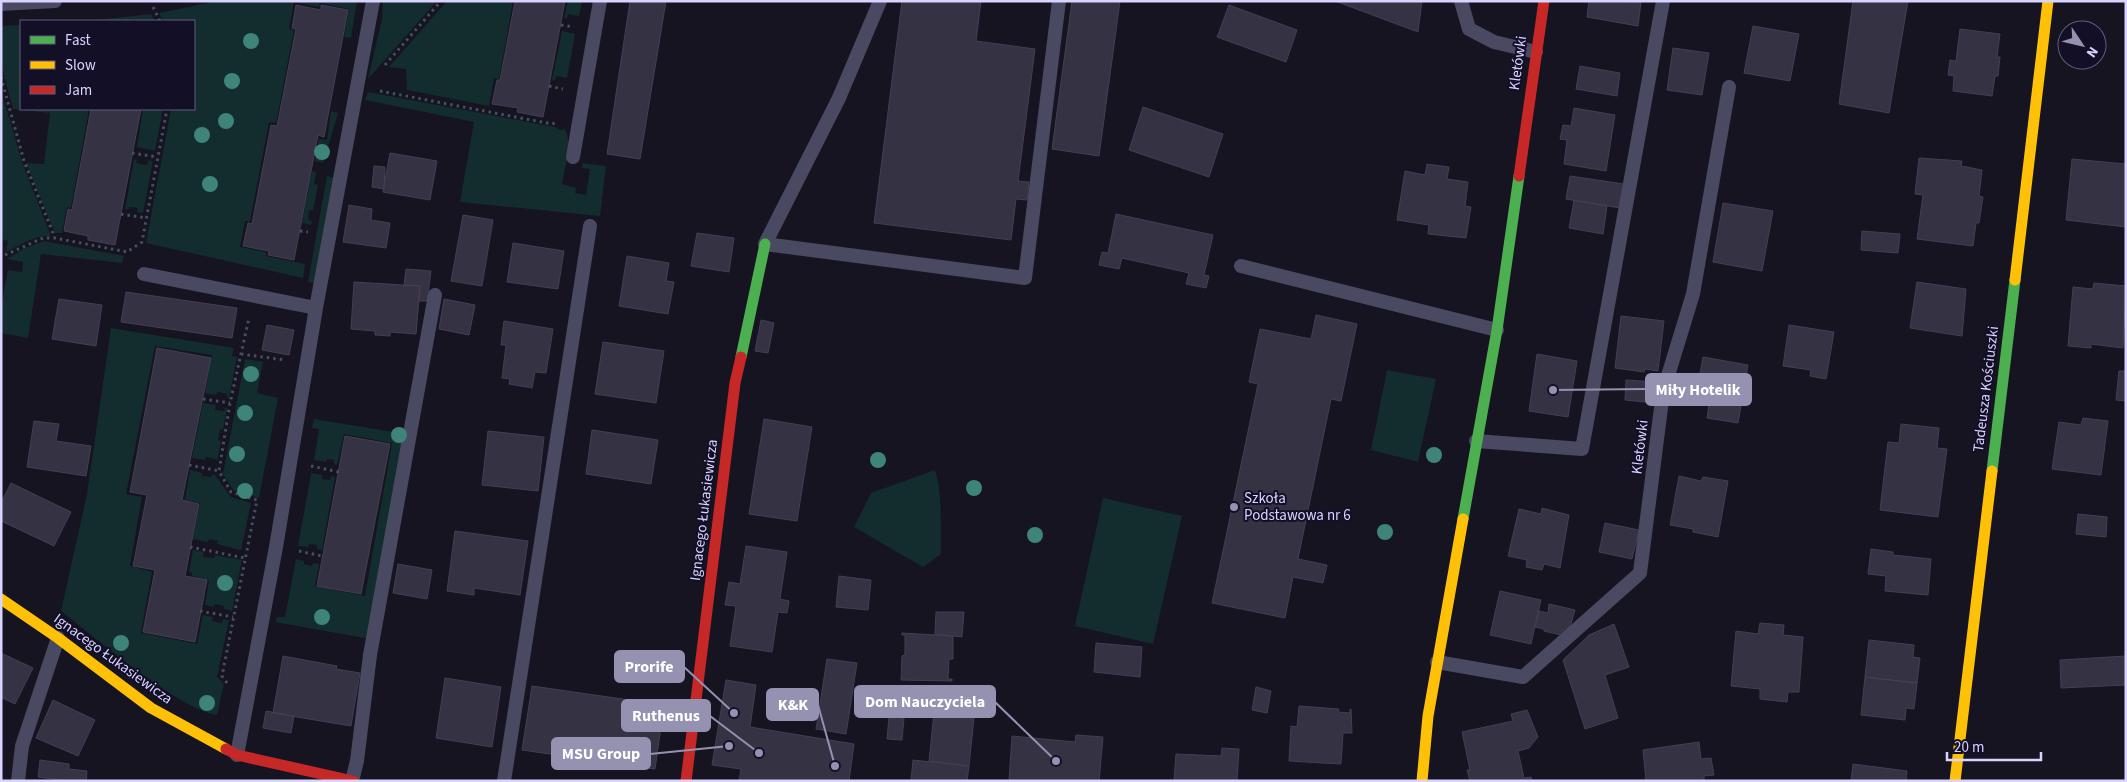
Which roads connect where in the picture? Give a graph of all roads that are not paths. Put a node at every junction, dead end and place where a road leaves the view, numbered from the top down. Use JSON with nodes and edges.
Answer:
{"nodes":[{"id":1,"x":55,"y":1,"type":"edge"},
{"id":2,"x":373,"y":1,"type":"edge"},
{"id":3,"x":600,"y":1,"type":"edge"},
{"id":4,"x":880,"y":1,"type":"edge"},
{"id":5,"x":1059,"y":1,"type":"edge"},
{"id":6,"x":1461,"y":1,"type":"edge"},
{"id":7,"x":1544,"y":1,"type":"edge"},
{"id":8,"x":1663,"y":1,"type":"edge"},
{"id":9,"x":2048,"y":1,"type":"edge"},
{"id":10,"x":1,"y":4,"type":"edge"},
{"id":11,"x":1536,"y":52,"type":"junction"},
{"id":12,"x":1729,"y":87,"type":"dead end"},
{"id":13,"x":573,"y":158,"type":"dead end"},
{"id":14,"x":590,"y":226,"type":"dead end"},
{"id":15,"x":765,"y":244,"type":"junction"},
{"id":16,"x":1241,"y":266,"type":"dead end"},
{"id":17,"x":144,"y":274,"type":"dead end"},
{"id":18,"x":435,"y":295,"type":"dead end"},
{"id":19,"x":316,"y":308,"type":"junction"},
{"id":20,"x":1497,"y":330,"type":"junction"},
{"id":21,"x":1476,"y":441,"type":"junction"},
{"id":22,"x":1,"y":599,"type":"edge"},
{"id":23,"x":58,"y":638,"type":"junction"},
{"id":24,"x":1437,"y":662,"type":"junction"},
{"id":25,"x":237,"y":755,"type":"junction"},
{"id":26,"x":18,"y":781,"type":"edge"},
{"id":27,"x":353,"y":781,"type":"edge"},
{"id":28,"x":504,"y":781,"type":"edge"},
{"id":29,"x":686,"y":781,"type":"edge"},
{"id":30,"x":1422,"y":781,"type":"edge"},
{"id":31,"x":1955,"y":781,"type":"edge"}],
"edges":[{"from":1,"to":10,"type":"lane"},
{"from":2,"to":19,"type":"lane"},
{"from":3,"to":13,"type":"lane"},
{"from":4,"to":15,"type":"lane"},
{"from":5,"to":15,"type":"lane"},
{"from":6,"to":11,"type":"lane"},
{"from":7,"to":11,"type":"street","name":"Kletówki"},
{"from":8,"to":21,"type":"lane"},
{"from":9,"to":31,"type":"street","name":"Tadeusza Kościuszki"},
{"from":11,"to":20,"type":"street","name":"Kletówki"},
{"from":12,"to":24,"type":"lane","name":"Kletówki"},
{"from":14,"to":28,"type":"lane"},
{"from":15,"to":29,"type":"street","name":"Ignacego Łukasiewicza"},
{"from":16,"to":20,"type":"lane"},
{"from":17,"to":19,"type":"lane"},
{"from":18,"to":27,"type":"lane"},
{"from":19,"to":25,"type":"lane"},
{"from":20,"to":21,"type":"street","name":"Kletówki"},
{"from":21,"to":24,"type":"street","name":"Kletówki"},
{"from":22,"to":23,"type":"street","name":"Ignacego Łukasiewicza"},
{"from":23,"to":25,"type":"street","name":"Ignacego Łukasiewicza"},
{"from":23,"to":26,"type":"lane"},
{"from":24,"to":30,"type":"street","name":"Kletówki"},
{"from":25,"to":27,"type":"street","name":"Ignacego Łukasiewicza"}]}
